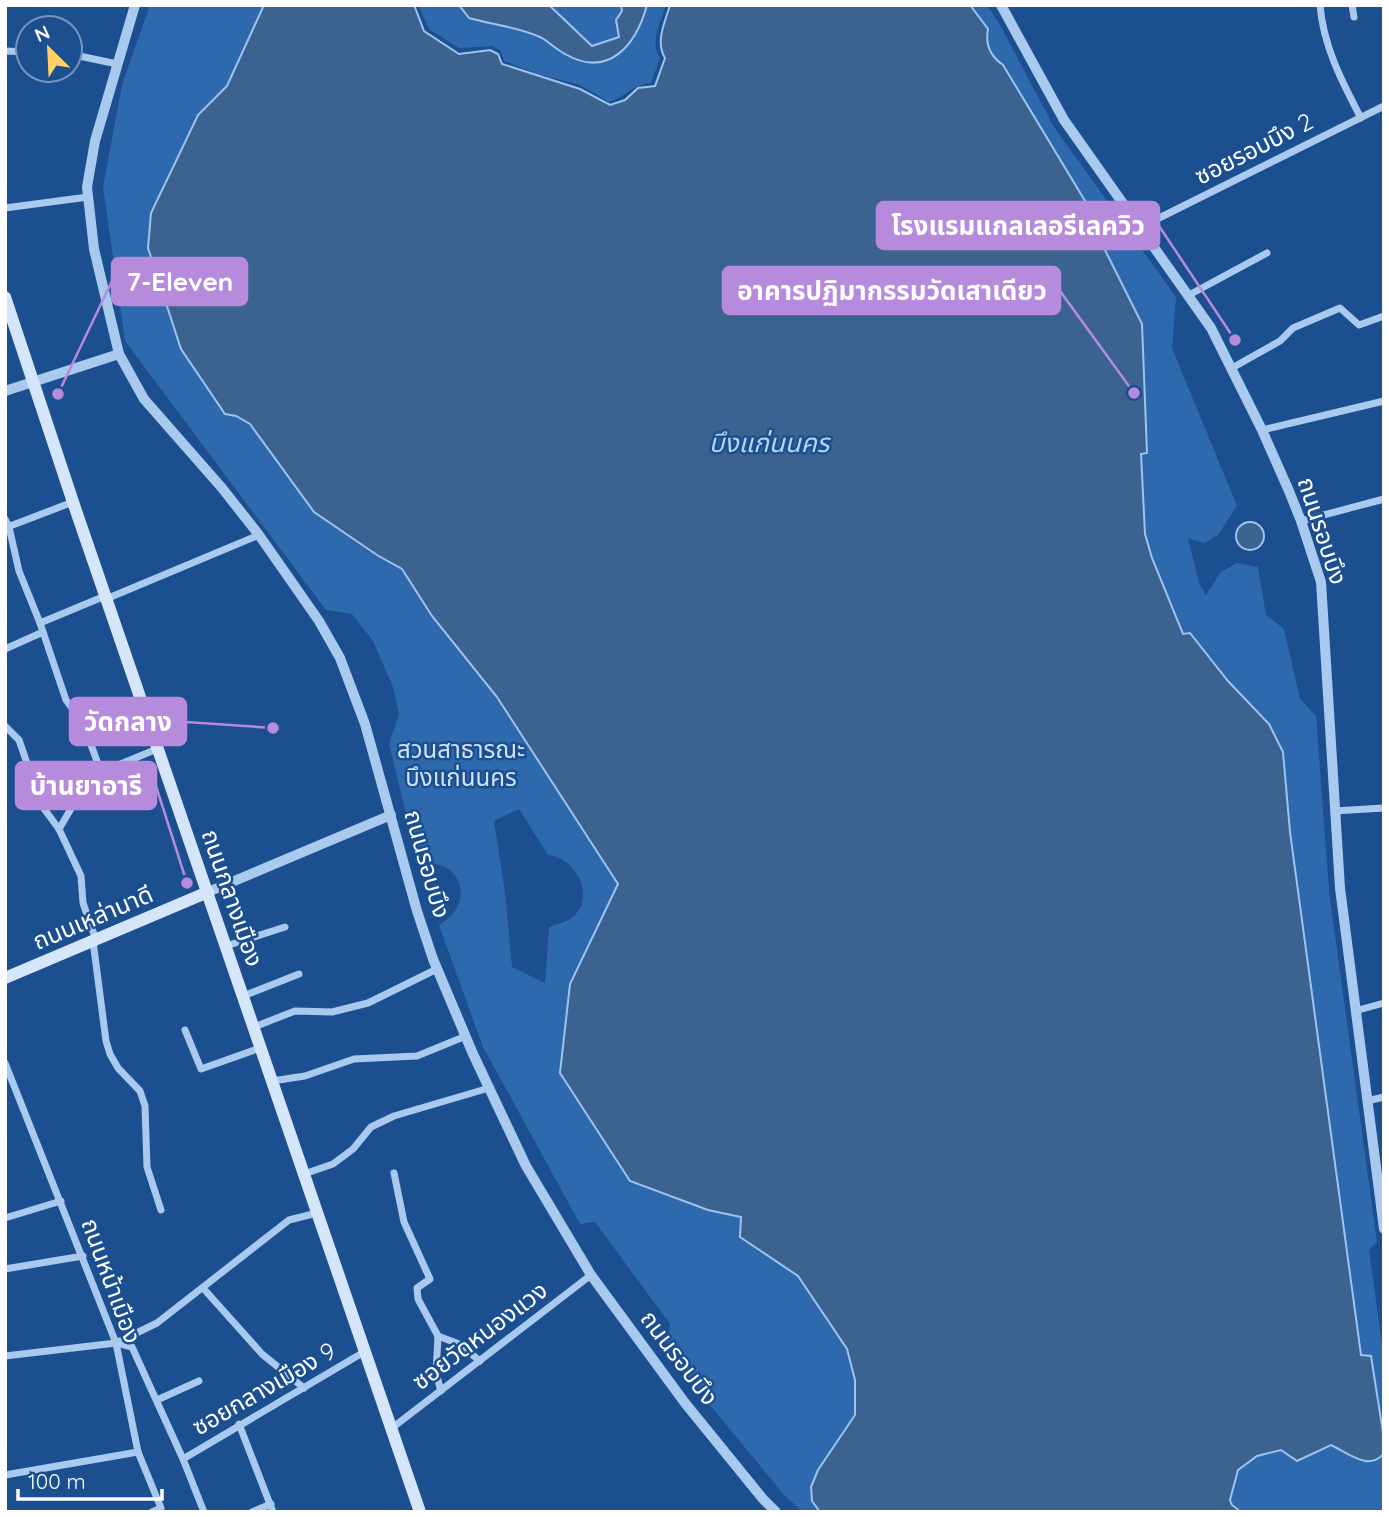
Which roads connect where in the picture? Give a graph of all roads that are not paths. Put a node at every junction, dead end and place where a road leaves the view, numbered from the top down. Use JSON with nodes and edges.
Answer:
{"nodes":[{"id":1,"x":135,"y":5,"type":"edge"},
{"id":2,"x":1001,"y":5,"type":"edge"},
{"id":3,"x":1320,"y":5,"type":"edge"},
{"id":4,"x":1352,"y":5,"type":"edge"},
{"id":5,"x":1354,"y":17,"type":"dead end"},
{"id":6,"x":84,"y":57,"type":"edge"},
{"id":7,"x":117,"y":64,"type":"junction"},
{"id":8,"x":1384,"y":106,"type":"edge"},
{"id":9,"x":1361,"y":118,"type":"junction"},
{"id":10,"x":88,"y":197,"type":"junction"},
{"id":11,"x":5,"y":208,"type":"edge"},
{"id":12,"x":1142,"y":227,"type":"junction"},
{"id":13,"x":1266,"y":253,"type":"dead end"},
{"id":14,"x":1189,"y":295,"type":"junction"},
{"id":15,"x":6,"y":301,"type":"edge"},
{"id":16,"x":1384,"y":316,"type":"edge"},
{"id":17,"x":119,"y":354,"type":"junction"},
{"id":18,"x":1232,"y":368,"type":"junction"},
{"id":19,"x":34,"y":381,"type":"junction"},
{"id":20,"x":5,"y":391,"type":"edge"},
{"id":21,"x":1384,"y":401,"type":"edge"},
{"id":22,"x":1262,"y":430,"type":"junction"},
{"id":23,"x":1384,"y":499,"type":"edge"},
{"id":24,"x":73,"y":502,"type":"junction"},
{"id":25,"x":1301,"y":521,"type":"junction"},
{"id":26,"x":7,"y":525,"type":"edge"},
{"id":27,"x":259,"y":535,"type":"junction"},
{"id":28,"x":106,"y":598,"type":"junction"},
{"id":29,"x":40,"y":623,"type":"junction"},
{"id":30,"x":43,"y":632,"type":"junction"},
{"id":31,"x":5,"y":649,"type":"edge"},
{"id":32,"x":5,"y":726,"type":"edge"},
{"id":33,"x":157,"y":749,"type":"junction"},
{"id":34,"x":101,"y":772,"type":"junction"},
{"id":35,"x":1384,"y":808,"type":"edge"},
{"id":36,"x":1334,"y":811,"type":"junction"},
{"id":37,"x":391,"y":815,"type":"junction"},
{"id":38,"x":60,"y":829,"type":"junction"},
{"id":39,"x":208,"y":892,"type":"junction"},
{"id":40,"x":285,"y":927,"type":"dead end"},
{"id":41,"x":94,"y":941,"type":"junction"},
{"id":42,"x":226,"y":946,"type":"junction"},
{"id":43,"x":437,"y":969,"type":"junction"},
{"id":44,"x":299,"y":974,"type":"dead end"},
{"id":45,"x":5,"y":978,"type":"edge"},
{"id":46,"x":243,"y":996,"type":"junction"},
{"id":47,"x":1384,"y":1003,"type":"edge"},
{"id":48,"x":1355,"y":1011,"type":"junction"},
{"id":49,"x":254,"y":1027,"type":"junction"},
{"id":50,"x":185,"y":1030,"type":"dead end"},
{"id":51,"x":466,"y":1036,"type":"junction"},
{"id":52,"x":260,"y":1048,"type":"junction"},
{"id":53,"x":5,"y":1063,"type":"edge"},
{"id":54,"x":272,"y":1081,"type":"junction"},
{"id":55,"x":489,"y":1088,"type":"junction"},
{"id":56,"x":1384,"y":1097,"type":"edge"},
{"id":57,"x":1367,"y":1101,"type":"junction"},
{"id":58,"x":1379,"y":1168,"type":"edge"},
{"id":59,"x":304,"y":1174,"type":"junction"},
{"id":60,"x":394,"y":1174,"type":"dead end"},
{"id":61,"x":61,"y":1201,"type":"junction"},
{"id":62,"x":161,"y":1210,"type":"dead end"},
{"id":63,"x":317,"y":1213,"type":"junction"},
{"id":64,"x":5,"y":1218,"type":"edge"},
{"id":65,"x":1384,"y":1229,"type":"edge"},
{"id":66,"x":83,"y":1256,"type":"junction"},
{"id":67,"x":5,"y":1269,"type":"edge"},
{"id":68,"x":592,"y":1275,"type":"junction"},
{"id":69,"x":203,"y":1288,"type":"junction"},
{"id":70,"x":438,"y":1336,"type":"junction"},
{"id":71,"x":116,"y":1343,"type":"junction"},
{"id":72,"x":364,"y":1352,"type":"junction"},
{"id":73,"x":5,"y":1356,"type":"edge"},
{"id":74,"x":480,"y":1361,"type":"junction"},
{"id":75,"x":199,"y":1381,"type":"dead end"},
{"id":76,"x":304,"y":1388,"type":"junction"},
{"id":77,"x":441,"y":1391,"type":"junction"},
{"id":78,"x":156,"y":1400,"type":"junction"},
{"id":79,"x":239,"y":1424,"type":"junction"},
{"id":80,"x":392,"y":1428,"type":"junction"},
{"id":81,"x":138,"y":1452,"type":"junction"},
{"id":82,"x":183,"y":1459,"type":"junction"},
{"id":83,"x":5,"y":1475,"type":"edge"},
{"id":84,"x":272,"y":1508,"type":"edge"},
{"id":85,"x":152,"y":1512,"type":"edge"},
{"id":86,"x":204,"y":1512,"type":"edge"},
{"id":87,"x":252,"y":1512,"type":"edge"},
{"id":88,"x":420,"y":1512,"type":"edge"},
{"id":89,"x":776,"y":1512,"type":"edge"}],
"edges":[{"from":1,"to":7,"type":"street","name":"ถนนรอบบึง"},
{"from":2,"to":12,"type":"street","name":"ถนนรอบบึง"},
{"from":3,"to":9,"type":"street"},
{"from":4,"to":5,"type":"street"},
{"from":6,"to":7,"type":"street"},
{"from":7,"to":10,"type":"street","name":"ถนนรอบบึง"},
{"from":8,"to":9,"type":"street","name":"ซอยรอบบึง 2"},
{"from":9,"to":12,"type":"street","name":"ซอยรอบบึง 2"},
{"from":10,"to":11,"type":"street"},
{"from":10,"to":17,"type":"street","name":"ถนนรอบบึง"},
{"from":12,"to":14,"type":"street","name":"ถนนรอบบึง"},
{"from":13,"to":14,"type":"street"},
{"from":14,"to":18,"type":"street","name":"ถนนรอบบึง"},
{"from":15,"to":19,"type":"main road","name":"ถนนกลางเมือง"},
{"from":16,"to":18,"type":"street"},
{"from":17,"to":19,"type":"street"},
{"from":17,"to":27,"type":"street","name":"ถนนรอบบึง"},
{"from":18,"to":22,"type":"street","name":"ถนนรอบบึง"},
{"from":19,"to":20,"type":"street"},
{"from":19,"to":24,"type":"main road","name":"ถนนกลางเมือง"},
{"from":21,"to":22,"type":"street"},
{"from":22,"to":25,"type":"street","name":"ถนนรอบบึง"},
{"from":23,"to":25,"type":"street"},
{"from":24,"to":26,"type":"street"},
{"from":24,"to":28,"type":"main road","name":"ถนนกลางเมือง"},
{"from":25,"to":36,"type":"street","name":"ถนนรอบบึง"},
{"from":26,"to":29,"type":"street"},
{"from":27,"to":28,"type":"street"},
{"from":27,"to":37,"type":"street","name":"ถนนรอบบึง"},
{"from":28,"to":29,"type":"street"},
{"from":28,"to":33,"type":"main road","name":"ถนนกลางเมือง"},
{"from":29,"to":30,"type":"street"},
{"from":30,"to":31,"type":"street"},
{"from":30,"to":34,"type":"street"},
{"from":32,"to":38,"type":"street"},
{"from":33,"to":34,"type":"street"},
{"from":33,"to":39,"type":"main road","name":"ถนนกลางเมือง"},
{"from":34,"to":38,"type":"street"},
{"from":35,"to":36,"type":"street"},
{"from":36,"to":48,"type":"street","name":"ถนนรอบบึง"},
{"from":37,"to":39,"type":"street","name":"ถนนเหล่านาดี"},
{"from":37,"to":43,"type":"street","name":"ถนนรอบบึง"},
{"from":38,"to":41,"type":"street"},
{"from":39,"to":41,"type":"main road","name":"ถนนเหล่านาดี"},
{"from":39,"to":42,"type":"main road","name":"ถนนกลางเมือง"},
{"from":40,"to":42,"type":"street"},
{"from":41,"to":45,"type":"main road","name":"ถนนเหล่านาดี"},
{"from":41,"to":62,"type":"street"},
{"from":42,"to":46,"type":"main road","name":"ถนนกลางเมือง"},
{"from":43,"to":49,"type":"street"},
{"from":43,"to":51,"type":"street","name":"ถนนรอบบึง"},
{"from":44,"to":46,"type":"street"},
{"from":46,"to":49,"type":"main road","name":"ถนนกลางเมือง"},
{"from":47,"to":48,"type":"street"},
{"from":48,"to":57,"type":"street","name":"ถนนรอบบึง"},
{"from":49,"to":52,"type":"main road","name":"ถนนกลางเมือง"},
{"from":50,"to":52,"type":"street"},
{"from":51,"to":54,"type":"street"},
{"from":51,"to":55,"type":"street","name":"ถนนรอบบึง"},
{"from":52,"to":54,"type":"main road","name":"ถนนกลางเมือง"},
{"from":53,"to":61,"type":"street","name":"ถนนหน้าเมือง"},
{"from":54,"to":59,"type":"main road","name":"ถนนกลางเมือง"},
{"from":55,"to":59,"type":"street"},
{"from":55,"to":68,"type":"street","name":"ถนนรอบบึง"},
{"from":56,"to":57,"type":"street"},
{"from":57,"to":58,"type":"street","name":"ถนนรอบบึง"},
{"from":58,"to":65,"type":"street","name":"ถนนรอบบึง"},
{"from":59,"to":63,"type":"main road","name":"ถนนกลางเมือง"},
{"from":60,"to":70,"type":"street"},
{"from":61,"to":64,"type":"street"},
{"from":61,"to":66,"type":"street","name":"ถนนหน้าเมือง"},
{"from":63,"to":69,"type":"street"},
{"from":63,"to":72,"type":"main road","name":"ถนนกลางเมือง"},
{"from":66,"to":67,"type":"street"},
{"from":66,"to":71,"type":"street","name":"ถนนหน้าเมือง"},
{"from":68,"to":74,"type":"street","name":"ซอยวัดหนองแวง"},
{"from":68,"to":89,"type":"street","name":"ถนนรอบบึง"},
{"from":69,"to":71,"type":"street"},
{"from":69,"to":76,"type":"street"},
{"from":70,"to":74,"type":"street"},
{"from":70,"to":77,"type":"street"},
{"from":71,"to":73,"type":"street"},
{"from":71,"to":78,"type":"street"},
{"from":71,"to":81,"type":"street","name":"ถนนหน้าเมือง"},
{"from":72,"to":76,"type":"street","name":"ซอยกลางเมือง 9"},
{"from":72,"to":80,"type":"main road","name":"ถนนกลางเมือง"},
{"from":74,"to":77,"type":"street","name":"ซอยวัดหนองแวง"},
{"from":75,"to":78,"type":"street"},
{"from":76,"to":79,"type":"street","name":"ซอยกลางเมือง 9"},
{"from":77,"to":80,"type":"street","name":"ซอยวัดหนองแวง"},
{"from":78,"to":82,"type":"street"},
{"from":79,"to":82,"type":"street","name":"ซอยกลางเมือง 9"},
{"from":79,"to":84,"type":"street"},
{"from":80,"to":88,"type":"main road","name":"ถนนกลางเมือง"},
{"from":81,"to":83,"type":"street"},
{"from":81,"to":85,"type":"street","name":"ถนนหน้าเมือง"},
{"from":82,"to":86,"type":"street"},
{"from":84,"to":87,"type":"street"}]}
